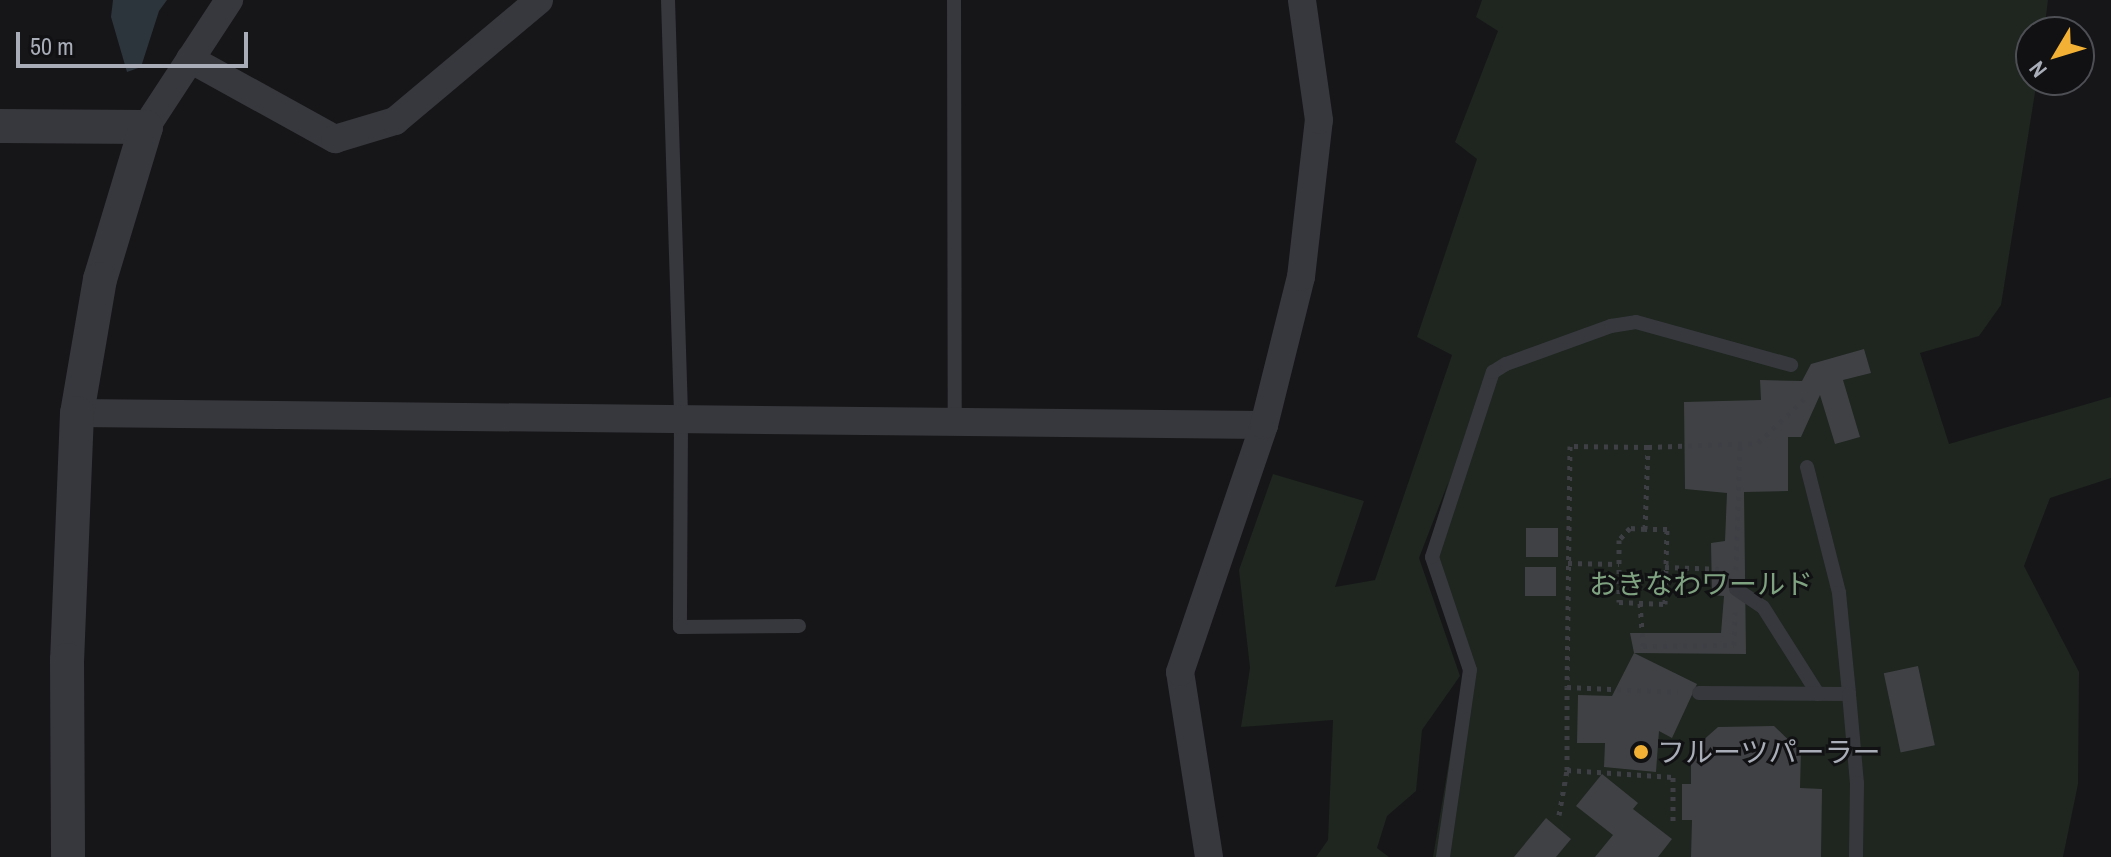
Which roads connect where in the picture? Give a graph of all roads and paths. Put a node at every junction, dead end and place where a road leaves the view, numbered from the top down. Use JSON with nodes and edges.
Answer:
{"nodes":[{"id":1,"x":539,"y":0,"type":"edge"},
{"id":2,"x":668,"y":0,"type":"edge"},
{"id":3,"x":954,"y":0,"type":"edge"},
{"id":4,"x":1302,"y":0,"type":"edge"},
{"id":5,"x":222,"y":6,"type":"edge"},
{"id":6,"x":190,"y":59,"type":"junction"},
{"id":7,"x":0,"y":126,"type":"edge"},
{"id":8,"x":146,"y":127,"type":"junction"},
{"id":9,"x":1791,"y":365,"type":"dead end"},
{"id":10,"x":1804,"y":399,"type":"dead end"},
{"id":11,"x":77,"y":413,"type":"junction"},
{"id":12,"x":681,"y":419,"type":"junction"},
{"id":13,"x":955,"y":422,"type":"junction"},
{"id":14,"x":1264,"y":425,"type":"junction"},
{"id":15,"x":1648,"y":447,"type":"junction"},
{"id":16,"x":1807,"y":467,"type":"dead end"},
{"id":17,"x":1645,"y":529,"type":"junction"},
{"id":18,"x":1568,"y":563,"type":"junction"},
{"id":19,"x":1620,"y":564,"type":"junction"},
{"id":20,"x":1665,"y":567,"type":"junction"},
{"id":21,"x":1736,"y":570,"type":"dead end"},
{"id":22,"x":1736,"y":589,"type":"dead end"},
{"id":23,"x":1640,"y":603,"type":"junction"},
{"id":24,"x":799,"y":626,"type":"dead end"},
{"id":25,"x":1643,"y":646,"type":"dead end"},
{"id":26,"x":1567,"y":687,"type":"junction"},
{"id":27,"x":1699,"y":693,"type":"joint"},
{"id":28,"x":1818,"y":694,"type":"junction"},
{"id":29,"x":1849,"y":694,"type":"junction"},
{"id":30,"x":1567,"y":770,"type":"junction"},
{"id":31,"x":1559,"y":815,"type":"dead end"},
{"id":32,"x":1673,"y":825,"type":"dead end"},
{"id":33,"x":68,"y":857,"type":"edge"},
{"id":34,"x":1209,"y":857,"type":"edge"},
{"id":35,"x":1443,"y":857,"type":"edge"},
{"id":36,"x":1856,"y":857,"type":"edge"}],
"edges":[{"from":1,"to":6,"type":"street"},
{"from":2,"to":12,"type":"lane"},
{"from":3,"to":13,"type":"lane"},
{"from":4,"to":14,"type":"street"},
{"from":5,"to":6,"type":"street"},
{"from":6,"to":8,"type":"street"},
{"from":7,"to":8,"type":"street"},
{"from":8,"to":11,"type":"street"},
{"from":9,"to":35,"type":"lane"},
{"from":10,"to":15,"type":"path"},
{"from":11,"to":12,"type":"street"},
{"from":11,"to":33,"type":"street"},
{"from":12,"to":13,"type":"street"},
{"from":12,"to":24,"type":"lane"},
{"from":13,"to":14,"type":"street"},
{"from":14,"to":34,"type":"street"},
{"from":15,"to":17,"type":"path"},
{"from":15,"to":18,"type":"path"},
{"from":16,"to":29,"type":"lane"},
{"from":17,"to":19,"type":"path"},
{"from":17,"to":20,"type":"path"},
{"from":18,"to":19,"type":"path"},
{"from":18,"to":26,"type":"path"},
{"from":19,"to":23,"type":"path"},
{"from":20,"to":21,"type":"path"},
{"from":20,"to":23,"type":"path"},
{"from":22,"to":28,"type":"lane"},
{"from":23,"to":25,"type":"path"},
{"from":26,"to":27,"type":"path"},
{"from":26,"to":30,"type":"path"},
{"from":27,"to":28,"type":"lane"},
{"from":28,"to":29,"type":"lane"},
{"from":29,"to":36,"type":"lane"},
{"from":30,"to":31,"type":"path"},
{"from":30,"to":32,"type":"path"}]}
